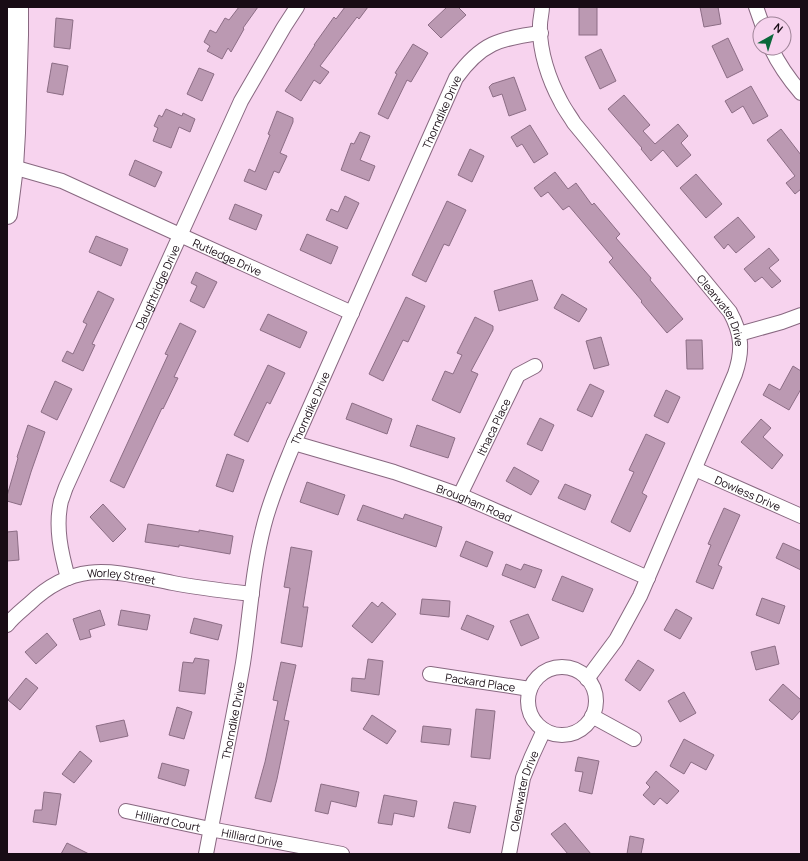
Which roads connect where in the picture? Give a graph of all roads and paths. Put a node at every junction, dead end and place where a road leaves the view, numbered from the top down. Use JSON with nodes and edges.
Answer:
{"nodes":[{"id":1,"x":18,"y":7,"type":"edge"},
{"id":2,"x":297,"y":7,"type":"edge"},
{"id":3,"x":542,"y":7,"type":"edge"},
{"id":4,"x":540,"y":33,"type":"junction"},
{"id":5,"x":776,"y":56,"type":"edge"},
{"id":6,"x":801,"y":93,"type":"edge"},
{"id":7,"x":13,"y":167,"type":"junction"},
{"id":8,"x":7,"y":214,"type":"edge"},
{"id":9,"x":180,"y":234,"type":"junction"},
{"id":10,"x":352,"y":313,"type":"junction"},
{"id":11,"x":801,"y":314,"type":"edge"},
{"id":12,"x":739,"y":334,"type":"junction"},
{"id":13,"x":535,"y":366,"type":"dead end"},
{"id":14,"x":294,"y":443,"type":"junction"},
{"id":15,"x":695,"y":469,"type":"junction"},
{"id":16,"x":460,"y":496,"type":"junction"},
{"id":17,"x":801,"y":516,"type":"edge"},
{"id":18,"x":68,"y":578,"type":"junction"},
{"id":19,"x":648,"y":578,"type":"junction"},
{"id":20,"x":252,"y":594,"type":"junction"},
{"id":21,"x":7,"y":625,"type":"edge"},
{"id":22,"x":430,"y":674,"type":"dead end"},
{"id":23,"x":587,"y":679,"type":"junction"},
{"id":24,"x":530,"y":689,"type":"junction"},
{"id":25,"x":592,"y":716,"type":"junction"},
{"id":26,"x":544,"y":730,"type":"junction"},
{"id":27,"x":634,"y":739,"type":"dead end"},
{"id":28,"x":126,"y":811,"type":"dead end"},
{"id":29,"x":210,"y":830,"type":"junction"},
{"id":30,"x":206,"y":854,"type":"edge"},
{"id":31,"x":342,"y":854,"type":"edge"},
{"id":32,"x":509,"y":854,"type":"edge"}],
"edges":[{"from":1,"to":7,"type":"main road"},
{"from":2,"to":9,"type":"street","name":"Daughtridge Drive"},
{"from":3,"to":4,"type":"street","name":"Clearwater Drive"},
{"from":4,"to":10,"type":"street","name":"Thorndike Drive"},
{"from":4,"to":12,"type":"street","name":"Clearwater Drive"},
{"from":5,"to":6,"type":"street"},
{"from":7,"to":8,"type":"main road"},
{"from":7,"to":9,"type":"street","name":"Rutledge Drive"},
{"from":9,"to":10,"type":"street","name":"Rutledge Drive"},
{"from":9,"to":18,"type":"street","name":"Daughtridge Drive"},
{"from":10,"to":14,"type":"street","name":"Thorndike Drive"},
{"from":11,"to":12,"type":"street"},
{"from":12,"to":15,"type":"street","name":"Clearwater Drive"},
{"from":13,"to":16,"type":"street","name":"Ithaca Place"},
{"from":14,"to":16,"type":"street","name":"Brougham Road"},
{"from":14,"to":20,"type":"street","name":"Thorndike Drive"},
{"from":15,"to":17,"type":"street","name":"Dowless Drive"},
{"from":15,"to":19,"type":"street","name":"Clearwater Drive"},
{"from":16,"to":19,"type":"street","name":"Brougham Road"},
{"from":18,"to":20,"type":"street","name":"Worley Street"},
{"from":18,"to":21,"type":"street","name":"Worley Street"},
{"from":19,"to":23,"type":"street","name":"Clearwater Drive"},
{"from":20,"to":29,"type":"street","name":"Thorndike Drive"},
{"from":22,"to":24,"type":"street","name":"Packard Place"},
{"from":23,"to":24,"type":"street"},
{"from":23,"to":25,"type":"street"},
{"from":24,"to":26,"type":"street"},
{"from":25,"to":26,"type":"street"},
{"from":25,"to":27,"type":"street"},
{"from":26,"to":32,"type":"street","name":"Clearwater Drive"},
{"from":28,"to":29,"type":"street","name":"Hilliard Court"},
{"from":29,"to":30,"type":"street","name":"Thorndike Drive"},
{"from":29,"to":31,"type":"street","name":"Hilliard Drive"}]}
